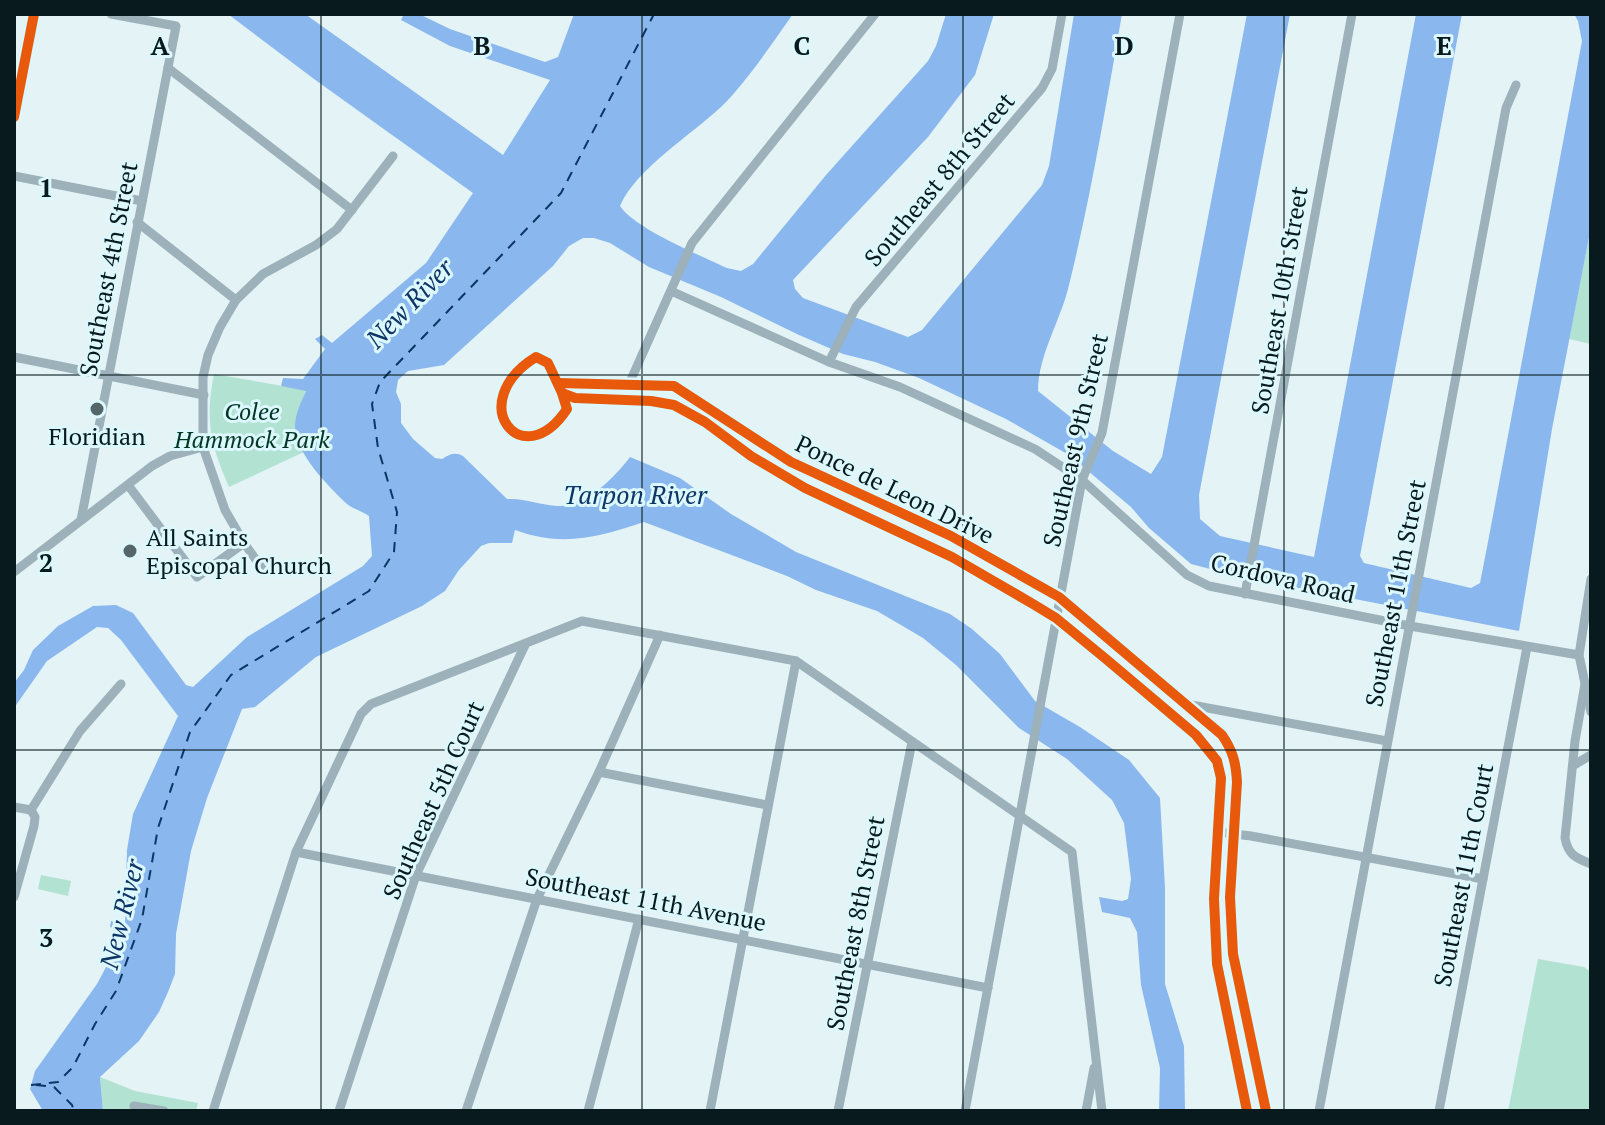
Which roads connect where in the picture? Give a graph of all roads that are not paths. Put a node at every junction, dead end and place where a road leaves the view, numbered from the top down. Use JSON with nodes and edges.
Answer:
{"nodes":[{"id":1,"x":33,"y":14,"type":"edge"},
{"id":2,"x":111,"y":14,"type":"edge"},
{"id":3,"x":875,"y":14,"type":"edge"},
{"id":4,"x":1062,"y":14,"type":"edge"},
{"id":5,"x":1180,"y":14,"type":"edge"},
{"id":6,"x":1352,"y":14,"type":"edge"},
{"id":7,"x":168,"y":68,"type":"junction"},
{"id":8,"x":1516,"y":85,"type":"dead end"},
{"id":9,"x":14,"y":117,"type":"edge"},
{"id":10,"x":393,"y":156,"type":"dead end"},
{"id":11,"x":14,"y":176,"type":"edge"},
{"id":12,"x":142,"y":201,"type":"junction"},
{"id":13,"x":352,"y":210,"type":"junction"},
{"id":14,"x":137,"y":222,"type":"junction"},
{"id":15,"x":673,"y":287,"type":"junction"},
{"id":16,"x":236,"y":300,"type":"junction"},
{"id":17,"x":14,"y":357,"type":"edge"},
{"id":18,"x":831,"y":357,"type":"junction"},
{"id":19,"x":108,"y":376,"type":"junction"},
{"id":20,"x":558,"y":383,"type":"junction"},
{"id":21,"x":629,"y":384,"type":"junction"},
{"id":22,"x":562,"y":393,"type":"junction"},
{"id":23,"x":204,"y":395,"type":"junction"},
{"id":24,"x":203,"y":447,"type":"junction"},
{"id":25,"x":1082,"y":480,"type":"junction"},
{"id":26,"x":128,"y":485,"type":"junction"},
{"id":27,"x":81,"y":520,"type":"junction"},
{"id":28,"x":244,"y":543,"type":"junction"},
{"id":29,"x":264,"y":571,"type":"dead end"},
{"id":30,"x":14,"y":572,"type":"edge"},
{"id":31,"x":1591,"y":579,"type":"edge"},
{"id":32,"x":1246,"y":588,"type":"junction"},
{"id":33,"x":1059,"y":597,"type":"junction"},
{"id":34,"x":1056,"y":618,"type":"junction"},
{"id":35,"x":1411,"y":620,"type":"junction"},
{"id":36,"x":660,"y":635,"type":"junction"},
{"id":37,"x":525,"y":645,"type":"junction"},
{"id":38,"x":1527,"y":647,"type":"junction"},
{"id":39,"x":1579,"y":655,"type":"junction"},
{"id":40,"x":796,"y":661,"type":"junction"},
{"id":41,"x":121,"y":684,"type":"dead end"},
{"id":42,"x":1585,"y":684,"type":"junction"},
{"id":43,"x":1181,"y":703,"type":"junction"},
{"id":44,"x":1169,"y":710,"type":"junction"},
{"id":45,"x":1591,"y":712,"type":"edge"},
{"id":46,"x":1387,"y":741,"type":"junction"},
{"id":47,"x":912,"y":742,"type":"junction"},
{"id":48,"x":1591,"y":755,"type":"edge"},
{"id":49,"x":1574,"y":765,"type":"junction"},
{"id":50,"x":599,"y":772,"type":"junction"},
{"id":51,"x":767,"y":805,"type":"junction"},
{"id":52,"x":14,"y":807,"type":"edge"},
{"id":53,"x":31,"y":810,"type":"junction"},
{"id":54,"x":1020,"y":817,"type":"junction"},
{"id":55,"x":1218,"y":832,"type":"junction"},
{"id":56,"x":1235,"y":835,"type":"junction"},
{"id":57,"x":296,"y":852,"type":"junction"},
{"id":58,"x":1366,"y":856,"type":"junction"},
{"id":59,"x":1591,"y":864,"type":"edge"},
{"id":60,"x":416,"y":875,"type":"junction"},
{"id":61,"x":1483,"y":879,"type":"junction"},
{"id":62,"x":14,"y":897,"type":"edge"},
{"id":63,"x":537,"y":899,"type":"junction"},
{"id":64,"x":639,"y":919,"type":"junction"},
{"id":65,"x":743,"y":938,"type":"junction"},
{"id":66,"x":866,"y":963,"type":"junction"},
{"id":67,"x":988,"y":988,"type":"junction"},
{"id":68,"x":1096,"y":1057,"type":"junction"},
{"id":69,"x":134,"y":1106,"type":"dead end"},
{"id":70,"x":1264,"y":1110,"type":"edge"},
{"id":71,"x":164,"y":1111,"type":"edge"},
{"id":72,"x":213,"y":1111,"type":"edge"},
{"id":73,"x":339,"y":1111,"type":"edge"},
{"id":74,"x":466,"y":1111,"type":"edge"},
{"id":75,"x":588,"y":1111,"type":"edge"},
{"id":76,"x":710,"y":1111,"type":"edge"},
{"id":77,"x":838,"y":1111,"type":"edge"},
{"id":78,"x":965,"y":1111,"type":"edge"},
{"id":79,"x":1086,"y":1111,"type":"edge"},
{"id":80,"x":1102,"y":1111,"type":"edge"},
{"id":81,"x":1247,"y":1111,"type":"edge"},
{"id":82,"x":1319,"y":1111,"type":"edge"},
{"id":83,"x":1439,"y":1111,"type":"edge"}],
"edges":[{"from":1,"to":9,"type":"main road"},
{"from":2,"to":7,"type":"street","name":"Southeast 4th Street"},
{"from":3,"to":15,"type":"street"},
{"from":4,"to":18,"type":"street","name":"Southeast 8th Street"},
{"from":5,"to":25,"type":"street","name":"Southeast 9th Street"},
{"from":6,"to":32,"type":"street","name":"Southeast 10th Street"},
{"from":7,"to":12,"type":"street","name":"Southeast 4th Street"},
{"from":7,"to":13,"type":"street"},
{"from":8,"to":35,"type":"street","name":"Southeast 11th Street"},
{"from":10,"to":13,"type":"street"},
{"from":11,"to":12,"type":"street"},
{"from":12,"to":14,"type":"street","name":"Southeast 4th Street"},
{"from":13,"to":16,"type":"street"},
{"from":14,"to":16,"type":"street"},
{"from":14,"to":19,"type":"street","name":"Southeast 4th Street"},
{"from":15,"to":18,"type":"street","name":"Cordova Road"},
{"from":15,"to":21,"type":"street"},
{"from":16,"to":23,"type":"street"},
{"from":17,"to":19,"type":"street"},
{"from":18,"to":25,"type":"street","name":"Cordova Road"},
{"from":19,"to":23,"type":"street"},
{"from":19,"to":27,"type":"street","name":"Southeast 4th Street"},
{"from":20,"to":21,"type":"street","name":"Ponce de Leon Drive"},
{"from":20,"to":22,"type":"street"},
{"from":20,"to":22,"type":"street"},
{"from":21,"to":33,"type":"street","name":"Ponce de Leon Drive"},
{"from":22,"to":34,"type":"street","name":"Ponce de Leon Drive"},
{"from":23,"to":24,"type":"street"},
{"from":24,"to":26,"type":"street"},
{"from":24,"to":28,"type":"street"},
{"from":25,"to":32,"type":"street","name":"Cordova Road"},
{"from":25,"to":33,"type":"street","name":"Southeast 9th Street"},
{"from":26,"to":27,"type":"street"},
{"from":26,"to":28,"type":"street"},
{"from":27,"to":30,"type":"street"},
{"from":28,"to":29,"type":"street"},
{"from":31,"to":39,"type":"street"},
{"from":32,"to":35,"type":"street","name":"Cordova Road"},
{"from":33,"to":34,"type":"street","name":"Southeast 9th Street"},
{"from":33,"to":43,"type":"street","name":"Ponce de Leon Drive"},
{"from":34,"to":44,"type":"street","name":"Ponce de Leon Drive"},
{"from":34,"to":54,"type":"street","name":"Southeast 9th Street"},
{"from":35,"to":38,"type":"street","name":"Cordova Road"},
{"from":35,"to":46,"type":"street","name":"Southeast 11th Street"},
{"from":36,"to":37,"type":"street"},
{"from":36,"to":40,"type":"street"},
{"from":36,"to":50,"type":"street"},
{"from":37,"to":57,"type":"street"},
{"from":37,"to":60,"type":"street","name":"Southeast 5th Court"},
{"from":38,"to":39,"type":"street","name":"Cordova Road"},
{"from":38,"to":61,"type":"street","name":"Southeast 11th Court"},
{"from":39,"to":42,"type":"street"},
{"from":40,"to":47,"type":"street"},
{"from":40,"to":51,"type":"street"},
{"from":41,"to":53,"type":"street"},
{"from":42,"to":45,"type":"street"},
{"from":42,"to":49,"type":"street"},
{"from":43,"to":44,"type":"street"},
{"from":43,"to":46,"type":"street"},
{"from":43,"to":56,"type":"street","name":"Ponce de Leon Drive"},
{"from":44,"to":55,"type":"street","name":"Ponce de Leon Drive"},
{"from":46,"to":58,"type":"street","name":"Southeast 11th Street"},
{"from":47,"to":54,"type":"street"},
{"from":47,"to":66,"type":"street","name":"Southeast 8th Street"},
{"from":48,"to":49,"type":"street"},
{"from":49,"to":59,"type":"street"},
{"from":50,"to":51,"type":"street"},
{"from":50,"to":63,"type":"street"},
{"from":51,"to":65,"type":"street"},
{"from":52,"to":53,"type":"street"},
{"from":53,"to":62,"type":"street"},
{"from":54,"to":67,"type":"street","name":"Southeast 9th Street"},
{"from":54,"to":68,"type":"street"},
{"from":55,"to":56,"type":"street"},
{"from":55,"to":81,"type":"street","name":"Ponce de Leon Drive"},
{"from":56,"to":58,"type":"street"},
{"from":56,"to":70,"type":"street","name":"Ponce de Leon Drive"},
{"from":57,"to":60,"type":"street","name":"Southeast 11th Avenue"},
{"from":57,"to":72,"type":"street"},
{"from":58,"to":61,"type":"street"},
{"from":58,"to":82,"type":"street","name":"Southeast 11th Street"},
{"from":60,"to":63,"type":"street","name":"Southeast 11th Avenue"},
{"from":60,"to":73,"type":"street","name":"Southeast 5th Court"},
{"from":61,"to":83,"type":"street","name":"Southeast 11th Court"},
{"from":63,"to":64,"type":"street","name":"Southeast 11th Avenue"},
{"from":63,"to":74,"type":"street"},
{"from":64,"to":65,"type":"street","name":"Southeast 11th Avenue"},
{"from":64,"to":75,"type":"street"},
{"from":65,"to":66,"type":"street","name":"Southeast 11th Avenue"},
{"from":65,"to":76,"type":"street"},
{"from":66,"to":67,"type":"street","name":"Southeast 11th Avenue"},
{"from":66,"to":77,"type":"street","name":"Southeast 8th Street"},
{"from":67,"to":78,"type":"street","name":"Southeast 9th Street"},
{"from":68,"to":79,"type":"street"},
{"from":68,"to":80,"type":"street"},
{"from":69,"to":71,"type":"street"}]}
